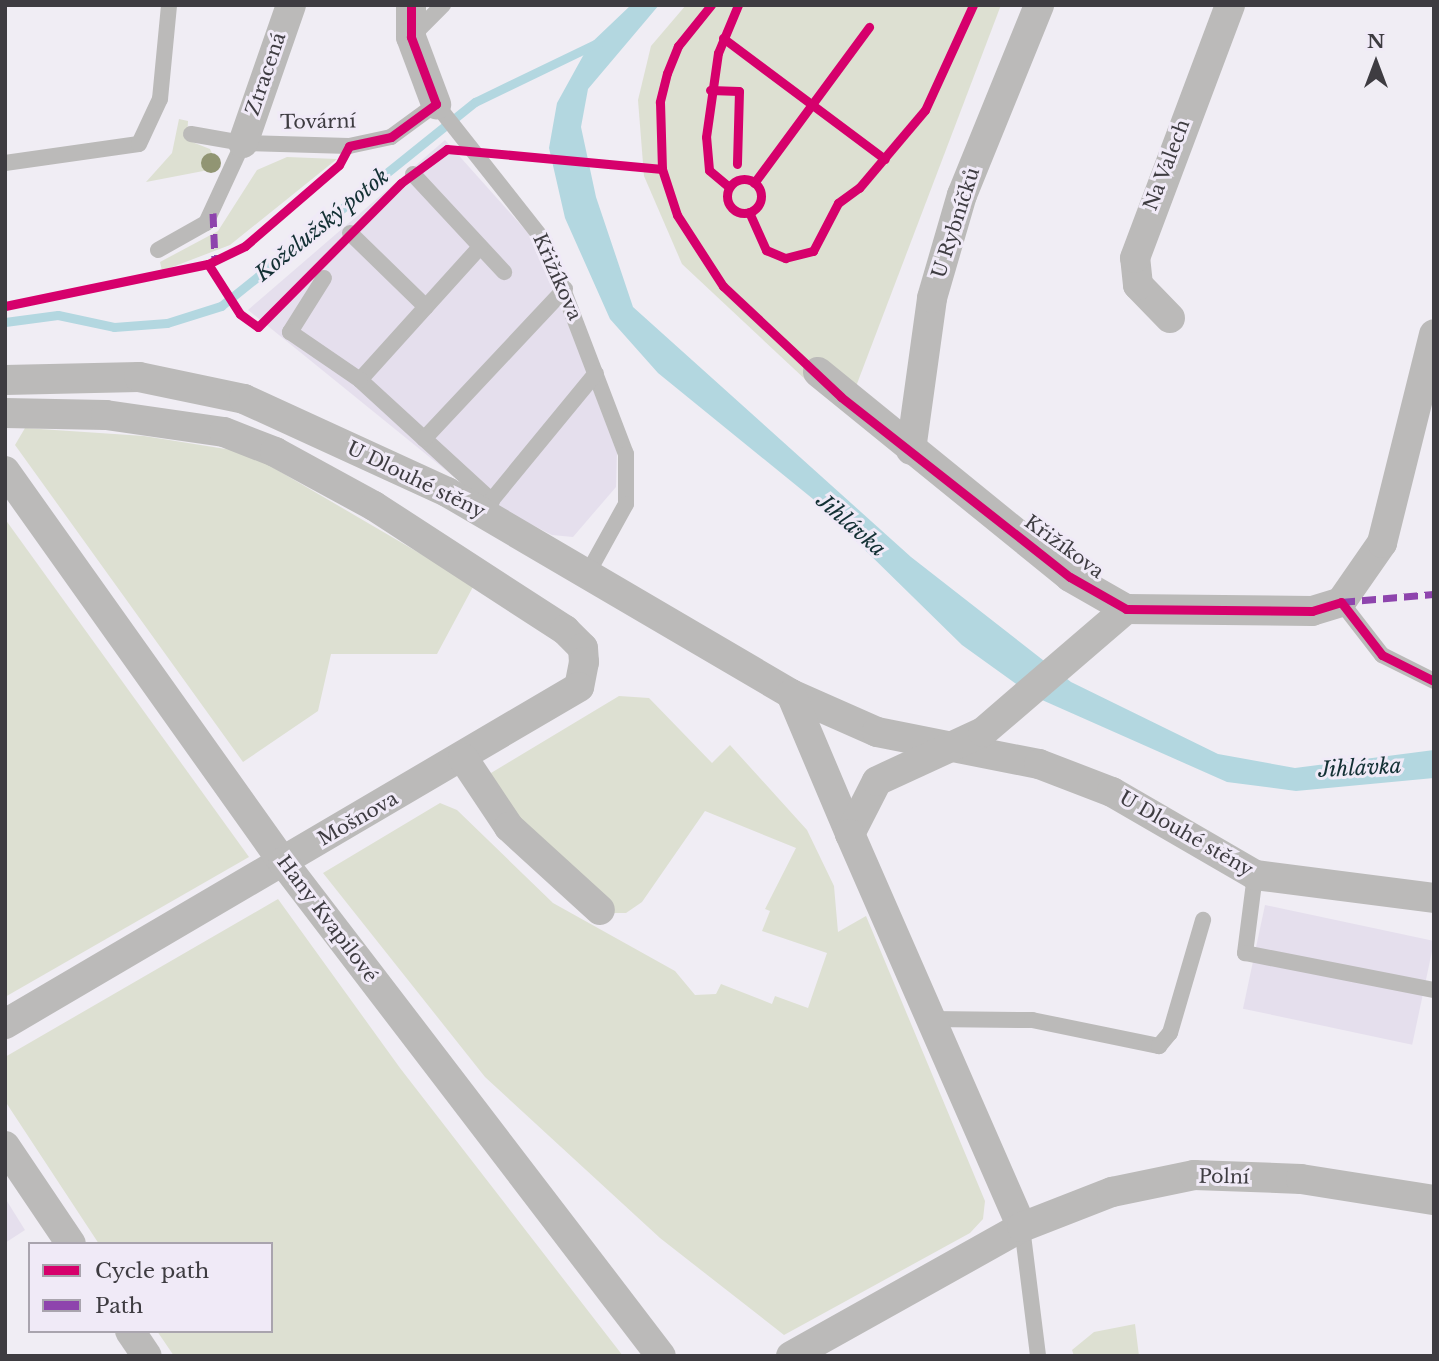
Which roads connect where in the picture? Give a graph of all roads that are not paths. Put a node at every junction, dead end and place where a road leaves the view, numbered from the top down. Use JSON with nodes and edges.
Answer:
{"nodes":[{"id":1,"x":169,"y":5,"type":"edge"},
{"id":2,"x":290,"y":5,"type":"edge"},
{"id":3,"x":411,"y":5,"type":"edge"},
{"id":4,"x":443,"y":5,"type":"edge"},
{"id":5,"x":1039,"y":5,"type":"edge"},
{"id":6,"x":1230,"y":5,"type":"edge"},
{"id":7,"x":411,"y":37,"type":"junction"},
{"id":8,"x":437,"y":106,"type":"junction"},
{"id":9,"x":191,"y":134,"type":"dead end"},
{"id":10,"x":243,"y":144,"type":"junction"},
{"id":11,"x":5,"y":163,"type":"edge"},
{"id":12,"x":413,"y":174,"type":"dead end"},
{"id":13,"x":350,"y":233,"type":"dead end"},
{"id":14,"x":480,"y":247,"type":"junction"},
{"id":15,"x":158,"y":250,"type":"dead end"},
{"id":16,"x":504,"y":272,"type":"dead end"},
{"id":17,"x":324,"y":278,"type":"dead end"},
{"id":18,"x":565,"y":289,"type":"junction"},
{"id":19,"x":426,"y":307,"type":"junction"},
{"id":20,"x":1170,"y":318,"type":"dead end"},
{"id":21,"x":1434,"y":334,"type":"edge"},
{"id":22,"x":818,"y":372,"type":"dead end"},
{"id":23,"x":596,"y":373,"type":"junction"},
{"id":24,"x":5,"y":380,"type":"edge"},
{"id":25,"x":360,"y":380,"type":"junction"},
{"id":26,"x":5,"y":414,"type":"edge"},
{"id":27,"x":424,"y":439,"type":"junction"},
{"id":28,"x":911,"y":450,"type":"junction"},
{"id":29,"x":5,"y":471,"type":"edge"},
{"id":30,"x":487,"y":506,"type":"junction"},
{"id":31,"x":589,"y":571,"type":"junction"},
{"id":32,"x":1341,"y":602,"type":"junction"},
{"id":33,"x":1126,"y":609,"type":"junction"},
{"id":34,"x":584,"y":662,"type":"joint"},
{"id":35,"x":1434,"y":681,"type":"edge"},
{"id":36,"x":792,"y":694,"type":"junction"},
{"id":37,"x":943,"y":749,"type":"junction"},
{"id":38,"x":463,"y":758,"type":"junction"},
{"id":39,"x":850,"y":834,"type":"junction"},
{"id":40,"x":283,"y":862,"type":"junction"},
{"id":41,"x":1255,"y":875,"type":"junction"},
{"id":42,"x":1434,"y":898,"type":"edge"},
{"id":43,"x":600,"y":910,"type":"dead end"},
{"id":44,"x":1203,"y":920,"type":"dead end"},
{"id":45,"x":1434,"y":990,"type":"edge"},
{"id":46,"x":931,"y":1019,"type":"junction"},
{"id":47,"x":5,"y":1024,"type":"edge"},
{"id":48,"x":5,"y":1146,"type":"edge"},
{"id":49,"x":1434,"y":1200,"type":"edge"},
{"id":50,"x":1021,"y":1227,"type":"junction"},
{"id":51,"x":70,"y":1242,"type":"edge"},
{"id":52,"x":131,"y":1333,"type":"edge"},
{"id":53,"x":147,"y":1356,"type":"edge"},
{"id":54,"x":662,"y":1356,"type":"edge"},
{"id":55,"x":791,"y":1356,"type":"edge"},
{"id":56,"x":1038,"y":1356,"type":"edge"}],
"edges":[{"from":1,"to":11,"type":"lane"},
{"from":2,"to":10,"type":"street","name":"Ztracená"},
{"from":3,"to":7,"type":"street","name":"Křižíkova"},
{"from":4,"to":7,"type":"lane"},
{"from":5,"to":28,"type":"street","name":"U Rybníčků"},
{"from":6,"to":20,"type":"street","name":"Na Valech"},
{"from":7,"to":8,"type":"street","name":"Křižíkova"},
{"from":8,"to":10,"type":"lane","name":"Tovární"},
{"from":8,"to":18,"type":"lane","name":"Křižíkova"},
{"from":9,"to":10,"type":"lane","name":"Tovární"},
{"from":10,"to":15,"type":"lane"},
{"from":12,"to":14,"type":"lane"},
{"from":13,"to":19,"type":"lane"},
{"from":14,"to":16,"type":"lane"},
{"from":14,"to":19,"type":"lane"},
{"from":17,"to":25,"type":"lane"},
{"from":18,"to":23,"type":"lane","name":"Křižíkova"},
{"from":18,"to":27,"type":"lane"},
{"from":19,"to":25,"type":"lane"},
{"from":21,"to":32,"type":"street"},
{"from":22,"to":28,"type":"street","name":"Křižíkova"},
{"from":23,"to":30,"type":"lane"},
{"from":23,"to":31,"type":"lane","name":"Křižíkova"},
{"from":24,"to":30,"type":"street","name":"U Dlouhé stěny"},
{"from":25,"to":27,"type":"lane"},
{"from":26,"to":34,"type":"street","name":"U Dlouhé stěny"},
{"from":27,"to":30,"type":"lane"},
{"from":28,"to":33,"type":"street","name":"Křižíkova"},
{"from":29,"to":40,"type":"street","name":"Hany Kvapilové"},
{"from":30,"to":31,"type":"street","name":"U Dlouhé stěny"},
{"from":31,"to":36,"type":"street","name":"U Dlouhé stěny"},
{"from":32,"to":33,"type":"street","name":"Křižíkova"},
{"from":32,"to":35,"type":"lane"},
{"from":33,"to":37,"type":"street"},
{"from":34,"to":38,"type":"street","name":"Mošnova"},
{"from":36,"to":37,"type":"street","name":"U Dlouhé stěny"},
{"from":36,"to":39,"type":"street"},
{"from":37,"to":39,"type":"street"},
{"from":37,"to":41,"type":"street","name":"U Dlouhé stěny"},
{"from":38,"to":40,"type":"street","name":"Mošnova"},
{"from":38,"to":43,"type":"street"},
{"from":39,"to":46,"type":"street"},
{"from":40,"to":47,"type":"street","name":"Mošnova"},
{"from":40,"to":54,"type":"street","name":"Hany Kvapilové"},
{"from":41,"to":42,"type":"street","name":"U Dlouhé stěny"},
{"from":41,"to":45,"type":"lane"},
{"from":44,"to":46,"type":"lane"},
{"from":46,"to":50,"type":"street"},
{"from":48,"to":51,"type":"street"},
{"from":49,"to":50,"type":"street","name":"Polní"},
{"from":50,"to":55,"type":"street","name":"Polní"},
{"from":50,"to":56,"type":"lane"},
{"from":52,"to":53,"type":"street"}]}
